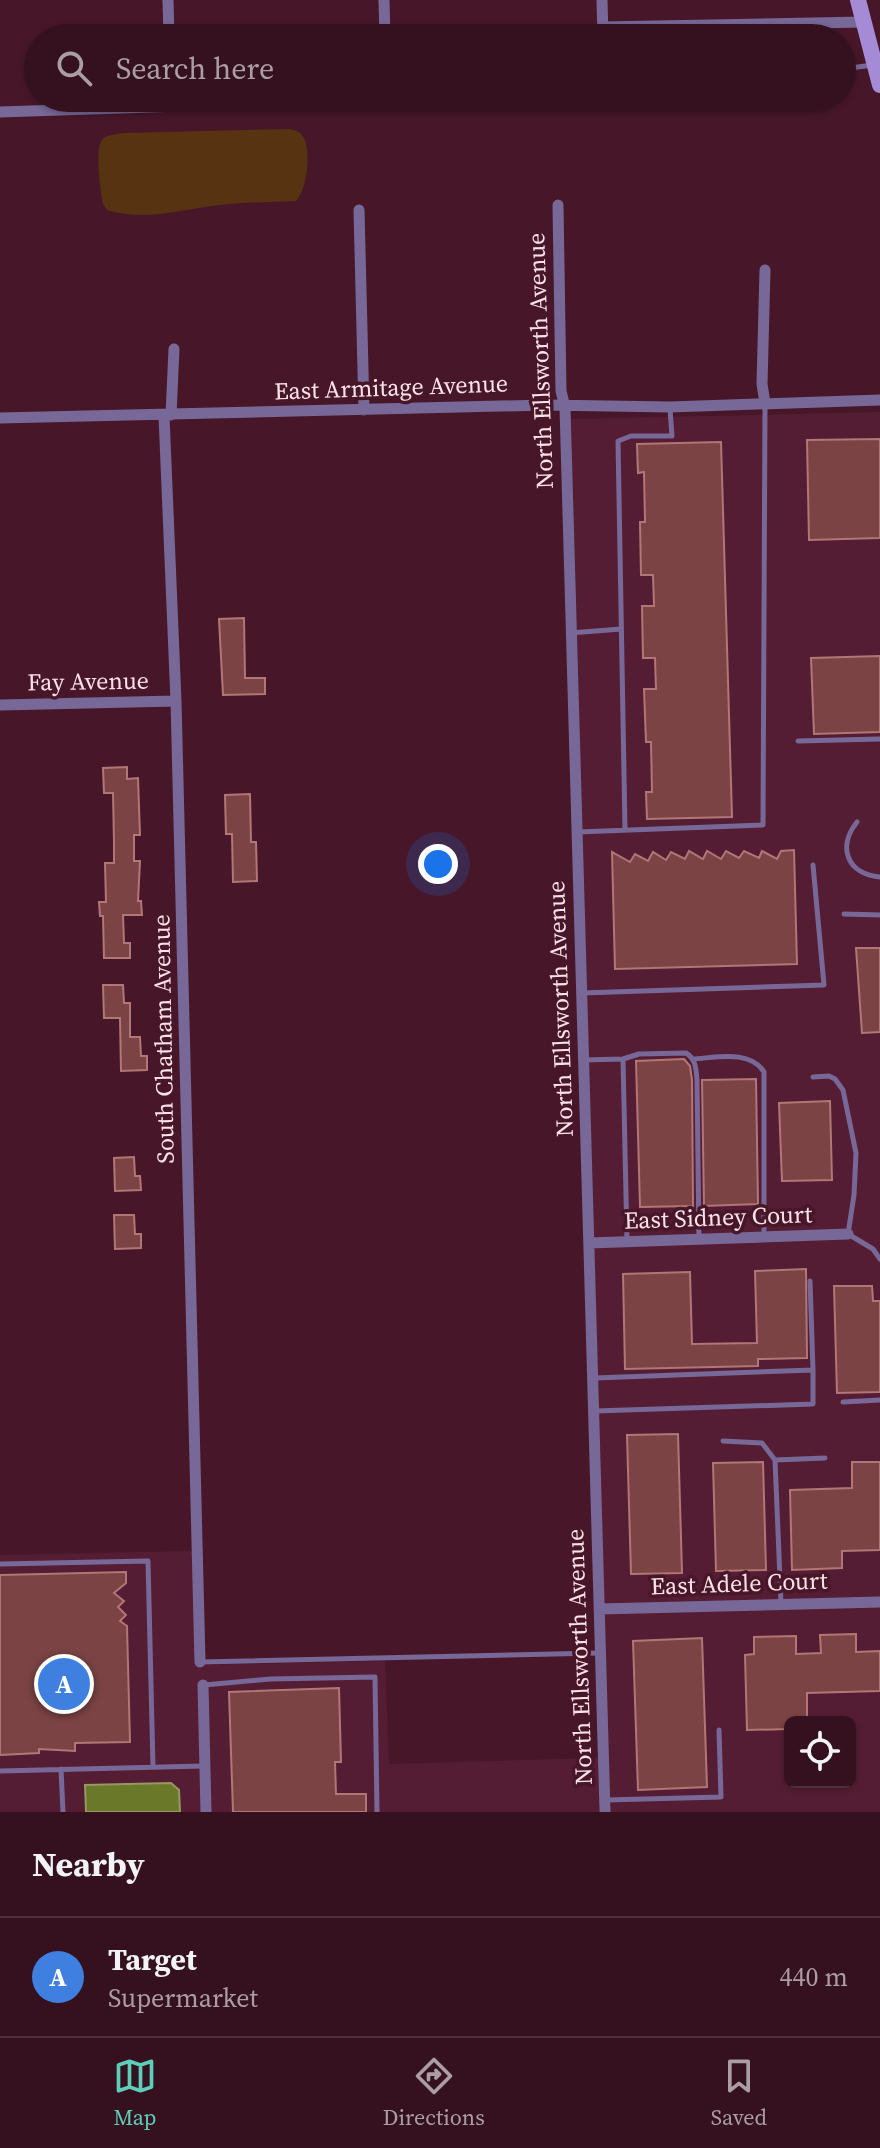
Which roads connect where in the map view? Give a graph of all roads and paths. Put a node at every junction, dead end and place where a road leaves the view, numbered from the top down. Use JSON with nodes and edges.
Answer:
{"nodes":[{"id":1,"x":168,"y":0,"type":"edge"},
{"id":2,"x":384,"y":0,"type":"edge"},
{"id":3,"x":602,"y":0,"type":"edge"},
{"id":4,"x":858,"y":0,"type":"edge"},
{"id":5,"x":863,"y":22,"type":"junction"},
{"id":6,"x":169,"y":24,"type":"edge"},
{"id":7,"x":385,"y":24,"type":"edge"},
{"id":8,"x":603,"y":24,"type":"edge"},
{"id":9,"x":820,"y":24,"type":"edge"},
{"id":10,"x":874,"y":64,"type":"junction"},
{"id":11,"x":856,"y":67,"type":"edge"},
{"id":12,"x":880,"y":85,"type":"edge"},
{"id":13,"x":24,"y":111,"type":"edge"},
{"id":14,"x":0,"y":112,"type":"edge"},
{"id":15,"x":558,"y":205,"type":"dead end"},
{"id":16,"x":359,"y":210,"type":"dead end"},
{"id":17,"x":765,"y":270,"type":"dead end"},
{"id":18,"x":174,"y":349,"type":"dead end"},
{"id":19,"x":880,"y":400,"type":"edge"},
{"id":20,"x":765,"y":403,"type":"junction"},
{"id":21,"x":565,"y":407,"type":"junction"},
{"id":22,"x":670,"y":407,"type":"junction"},
{"id":23,"x":364,"y":410,"type":"junction"},
{"id":24,"x":167,"y":416,"type":"junction"},
{"id":25,"x":0,"y":418,"type":"edge"},
{"id":26,"x":621,"y":629,"type":"junction"},
{"id":27,"x":569,"y":633,"type":"junction"},
{"id":28,"x":176,"y":701,"type":"junction"},
{"id":29,"x":0,"y":705,"type":"edge"},
{"id":30,"x":880,"y":739,"type":"edge"},
{"id":31,"x":798,"y":741,"type":"dead end"},
{"id":32,"x":857,"y":822,"type":"dead end"},
{"id":33,"x":625,"y":830,"type":"junction"},
{"id":34,"x":576,"y":832,"type":"junction"},
{"id":35,"x":813,"y":865,"type":"dead end"},
{"id":36,"x":880,"y":877,"type":"edge"},
{"id":37,"x":844,"y":914,"type":"dead end"},
{"id":38,"x":880,"y":915,"type":"edge"},
{"id":39,"x":581,"y":993,"type":"junction"},
{"id":40,"x":623,"y":1059,"type":"junction"},
{"id":41,"x":692,"y":1059,"type":"junction"},
{"id":42,"x":583,"y":1060,"type":"junction"},
{"id":43,"x":813,"y":1077,"type":"dead end"},
{"id":44,"x":848,"y":1234,"type":"junction"},
{"id":45,"x":764,"y":1239,"type":"junction"},
{"id":46,"x":699,"y":1240,"type":"junction"},
{"id":47,"x":627,"y":1242,"type":"junction"},
{"id":48,"x":589,"y":1243,"type":"junction"},
{"id":49,"x":880,"y":1259,"type":"edge"},
{"id":50,"x":810,"y":1281,"type":"dead end"},
{"id":51,"x":813,"y":1370,"type":"junction"},
{"id":52,"x":593,"y":1378,"type":"junction"},
{"id":53,"x":880,"y":1400,"type":"edge"},
{"id":54,"x":843,"y":1402,"type":"dead end"},
{"id":55,"x":594,"y":1411,"type":"junction"},
{"id":56,"x":723,"y":1441,"type":"dead end"},
{"id":57,"x":825,"y":1458,"type":"dead end"},
{"id":58,"x":775,"y":1460,"type":"junction"},
{"id":59,"x":0,"y":1564,"type":"edge"},
{"id":60,"x":880,"y":1602,"type":"edge"},
{"id":61,"x":781,"y":1604,"type":"junction"},
{"id":62,"x":599,"y":1609,"type":"junction"},
{"id":63,"x":600,"y":1653,"type":"junction"},
{"id":64,"x":200,"y":1662,"type":"joint"},
{"id":65,"x":203,"y":1685,"type":"joint"},
{"id":66,"x":719,"y":1730,"type":"dead end"},
{"id":67,"x":205,"y":1766,"type":"junction"},
{"id":68,"x":153,"y":1767,"type":"junction"},
{"id":69,"x":61,"y":1769,"type":"junction"},
{"id":70,"x":0,"y":1771,"type":"edge"},
{"id":71,"x":605,"y":1806,"type":"edge"},
{"id":72,"x":63,"y":1812,"type":"edge"},
{"id":73,"x":206,"y":1812,"type":"edge"},
{"id":74,"x":377,"y":1812,"type":"edge"}],
"edges":[{"from":1,"to":6,"type":"street"},
{"from":2,"to":7,"type":"street"},
{"from":3,"to":8,"type":"street"},
{"from":4,"to":5,"type":"main road"},
{"from":5,"to":9,"type":"street"},
{"from":5,"to":10,"type":"main road"},
{"from":10,"to":11,"type":"lane"},
{"from":10,"to":12,"type":"main road"},
{"from":13,"to":14,"type":"street"},
{"from":15,"to":21,"type":"street","name":"North Ellsworth Avenue"},
{"from":16,"to":23,"type":"street"},
{"from":17,"to":20,"type":"street"},
{"from":18,"to":24,"type":"street","name":"South Chatham Avenue"},
{"from":19,"to":20,"type":"street","name":"East Armitage Avenue"},
{"from":20,"to":22,"type":"street","name":"East Armitage Avenue"},
{"from":20,"to":33,"type":"lane"},
{"from":21,"to":22,"type":"street","name":"East Armitage Avenue"},
{"from":21,"to":23,"type":"street","name":"East Armitage Avenue"},
{"from":21,"to":27,"type":"street","name":"North Ellsworth Avenue"},
{"from":22,"to":26,"type":"lane"},
{"from":23,"to":24,"type":"street","name":"East Armitage Avenue"},
{"from":24,"to":25,"type":"street","name":"East Armitage Avenue"},
{"from":24,"to":28,"type":"street","name":"South Chatham Avenue"},
{"from":26,"to":27,"type":"lane"},
{"from":26,"to":33,"type":"lane"},
{"from":27,"to":34,"type":"street","name":"North Ellsworth Avenue"},
{"from":28,"to":29,"type":"street","name":"Fay Avenue"},
{"from":28,"to":64,"type":"street","name":"South Chatham Avenue"},
{"from":30,"to":31,"type":"lane"},
{"from":32,"to":36,"type":"lane"},
{"from":33,"to":34,"type":"lane"},
{"from":34,"to":39,"type":"street","name":"North Ellsworth Avenue"},
{"from":35,"to":39,"type":"lane"},
{"from":37,"to":38,"type":"lane"},
{"from":39,"to":42,"type":"street","name":"North Ellsworth Avenue"},
{"from":40,"to":41,"type":"lane"},
{"from":40,"to":42,"type":"lane"},
{"from":40,"to":47,"type":"lane"},
{"from":41,"to":45,"type":"lane"},
{"from":41,"to":46,"type":"lane"},
{"from":42,"to":48,"type":"street","name":"North Ellsworth Avenue"},
{"from":43,"to":44,"type":"lane"},
{"from":44,"to":45,"type":"street","name":"East Sidney Court"},
{"from":44,"to":49,"type":"lane"},
{"from":45,"to":46,"type":"street","name":"East Sidney Court"},
{"from":46,"to":47,"type":"street","name":"East Sidney Court"},
{"from":47,"to":48,"type":"street","name":"East Sidney Court"},
{"from":48,"to":52,"type":"street","name":"North Ellsworth Avenue"},
{"from":50,"to":51,"type":"lane"},
{"from":51,"to":52,"type":"lane"},
{"from":51,"to":55,"type":"lane"},
{"from":52,"to":55,"type":"street","name":"North Ellsworth Avenue"},
{"from":53,"to":54,"type":"lane"},
{"from":55,"to":62,"type":"street","name":"North Ellsworth Avenue"},
{"from":56,"to":58,"type":"lane"},
{"from":57,"to":58,"type":"lane"},
{"from":58,"to":61,"type":"lane"},
{"from":59,"to":68,"type":"lane"},
{"from":60,"to":61,"type":"street","name":"East Adele Court"},
{"from":61,"to":62,"type":"street","name":"East Adele Court"},
{"from":62,"to":63,"type":"street","name":"North Ellsworth Avenue"},
{"from":63,"to":64,"type":"lane"},
{"from":63,"to":71,"type":"street","name":"North Ellsworth Avenue"},
{"from":65,"to":67,"type":"street"},
{"from":65,"to":74,"type":"lane"},
{"from":66,"to":71,"type":"lane"},
{"from":67,"to":68,"type":"lane"},
{"from":67,"to":73,"type":"street"},
{"from":68,"to":69,"type":"lane"},
{"from":69,"to":70,"type":"lane"},
{"from":69,"to":72,"type":"lane"}]}
